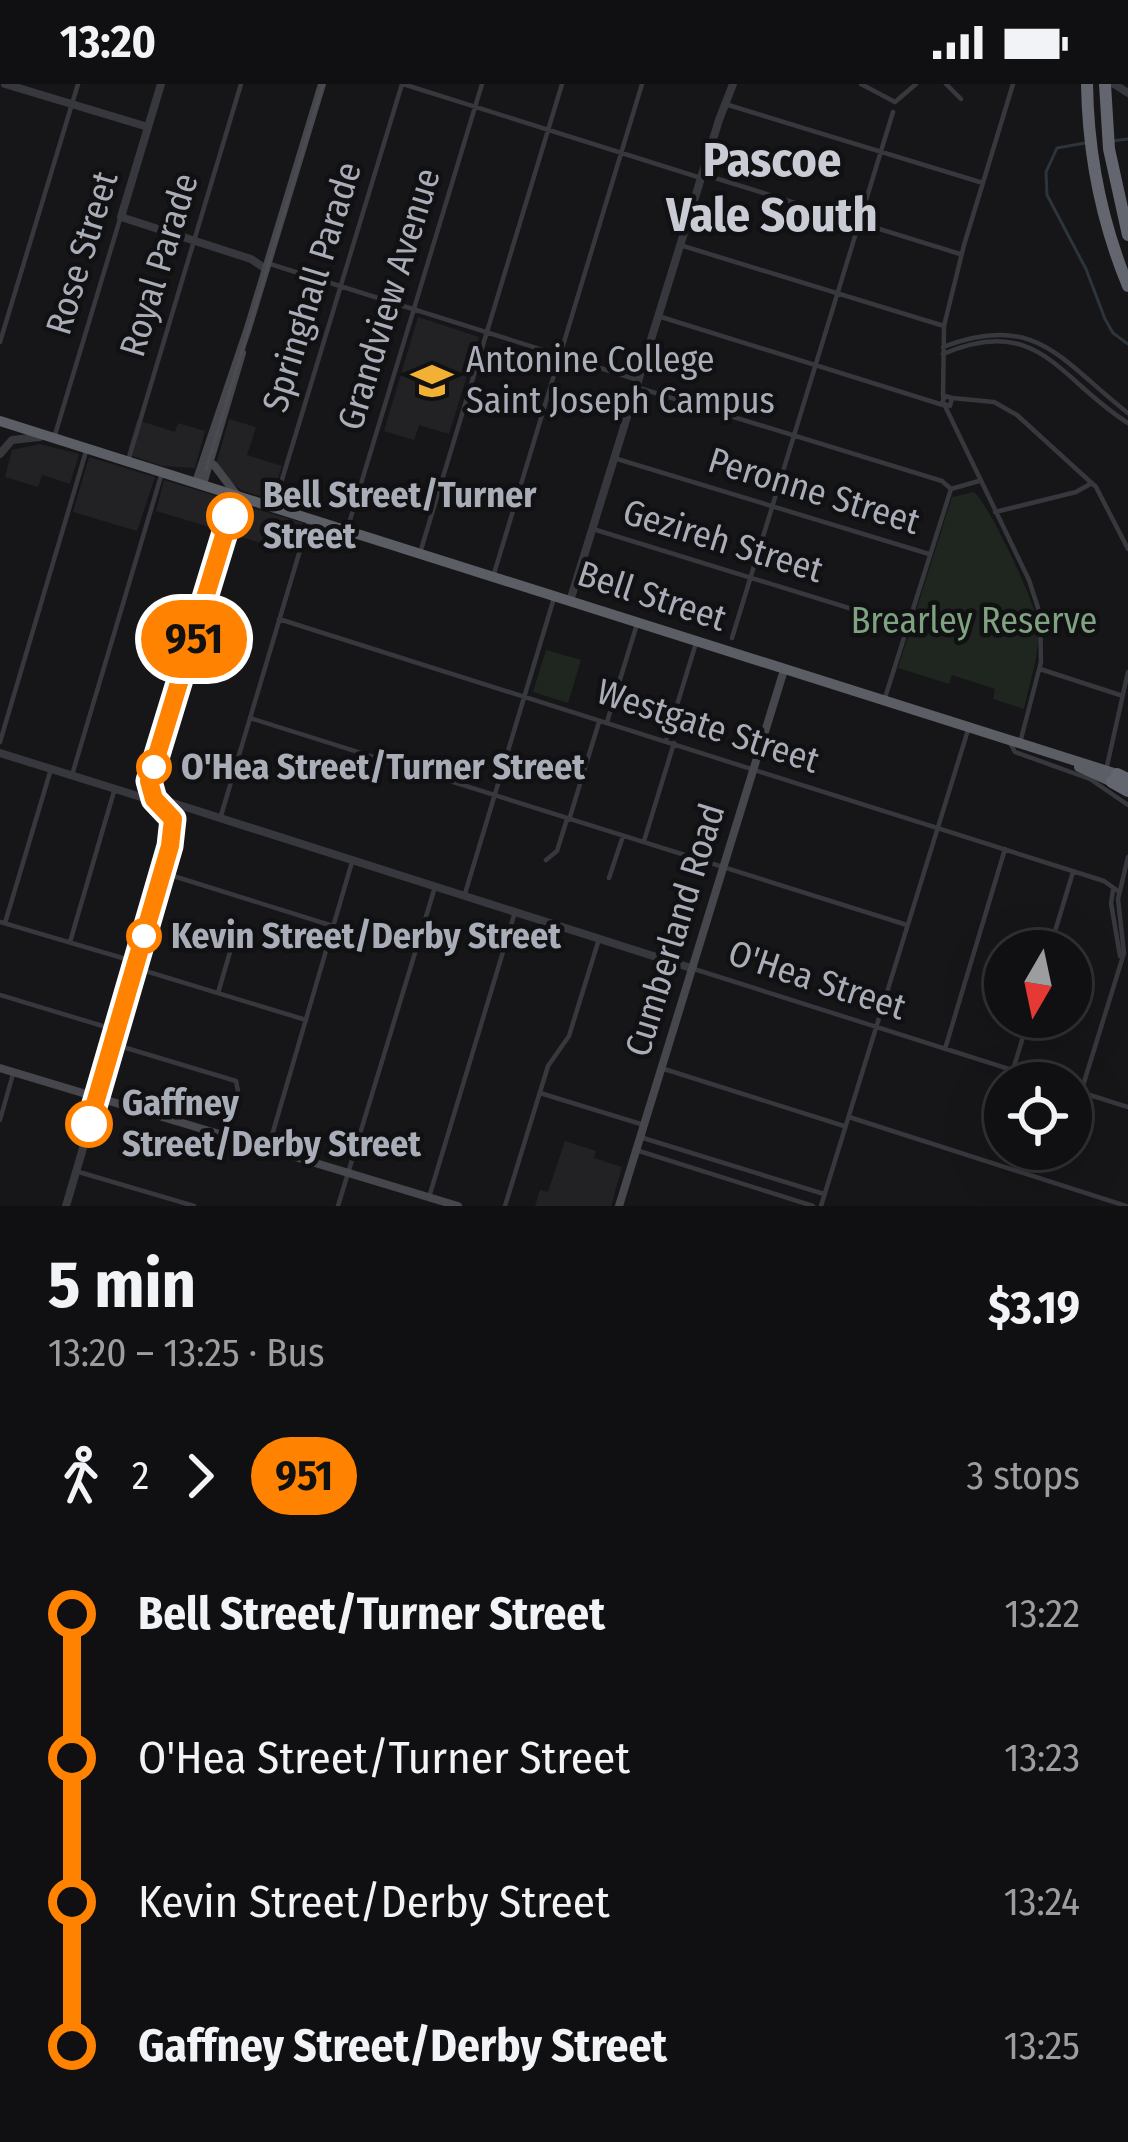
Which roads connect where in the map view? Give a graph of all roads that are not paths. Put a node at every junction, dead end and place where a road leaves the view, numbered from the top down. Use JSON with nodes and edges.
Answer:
{"nodes":[{"id":1,"x":5,"y":84,"type":"edge"},
{"id":2,"x":78,"y":84,"type":"edge"},
{"id":3,"x":161,"y":84,"type":"edge"},
{"id":4,"x":242,"y":84,"type":"edge"},
{"id":5,"x":322,"y":84,"type":"edge"},
{"id":6,"x":402,"y":84,"type":"edge"},
{"id":7,"x":482,"y":84,"type":"edge"},
{"id":8,"x":562,"y":84,"type":"edge"},
{"id":9,"x":642,"y":84,"type":"edge"},
{"id":10,"x":733,"y":84,"type":"edge"},
{"id":11,"x":861,"y":84,"type":"edge"},
{"id":12,"x":916,"y":84,"type":"edge"},
{"id":13,"x":946,"y":84,"type":"edge"},
{"id":14,"x":1013,"y":84,"type":"edge"},
{"id":15,"x":1087,"y":84,"type":"edge"},
{"id":16,"x":1105,"y":84,"type":"edge"},
{"id":17,"x":961,"y":99,"type":"dead end"},
{"id":18,"x":72,"y":104,"type":"junction"},
{"id":19,"x":725,"y":104,"type":"junction"},
{"id":20,"x":475,"y":107,"type":"junction"},
{"id":21,"x":893,"y":112,"type":"dead end"},
{"id":22,"x":148,"y":128,"type":"junction"},
{"id":23,"x":548,"y":130,"type":"junction"},
{"id":24,"x":881,"y":151,"type":"junction"},
{"id":25,"x":622,"y":153,"type":"junction"},
{"id":26,"x":701,"y":176,"type":"junction"},
{"id":27,"x":983,"y":183,"type":"junction"},
{"id":28,"x":121,"y":217,"type":"junction"},
{"id":29,"x":860,"y":223,"type":"junction"},
{"id":30,"x":1128,"y":235,"type":"edge"},
{"id":31,"x":194,"y":240,"type":"junction"},
{"id":32,"x":680,"y":245,"type":"junction"},
{"id":33,"x":961,"y":254,"type":"junction"},
{"id":34,"x":267,"y":263,"type":"junction"},
{"id":35,"x":340,"y":286,"type":"junction"},
{"id":36,"x":1128,"y":286,"type":"edge"},
{"id":37,"x":838,"y":293,"type":"junction"},
{"id":38,"x":414,"y":310,"type":"junction"},
{"id":39,"x":658,"y":316,"type":"junction"},
{"id":40,"x":944,"y":326,"type":"junction"},
{"id":41,"x":248,"y":328,"type":"junction"},
{"id":42,"x":487,"y":333,"type":"junction"},
{"id":43,"x":0,"y":343,"type":"edge"},
{"id":44,"x":943,"y":350,"type":"junction"},
{"id":45,"x":560,"y":356,"type":"junction"},
{"id":46,"x":816,"y":364,"type":"junction"},
{"id":47,"x":637,"y":383,"type":"junction"},
{"id":48,"x":947,"y":401,"type":"junction"},
{"id":49,"x":1128,"y":413,"type":"edge"},
{"id":50,"x":5,"y":423,"type":"edge"},
{"id":51,"x":1128,"y":423,"type":"edge"},
{"id":52,"x":794,"y":436,"type":"junction"},
{"id":53,"x":54,"y":438,"type":"junction"},
{"id":54,"x":87,"y":448,"type":"junction"},
{"id":55,"x":0,"y":454,"type":"edge"},
{"id":56,"x":214,"y":458,"type":"junction"},
{"id":57,"x":614,"y":458,"type":"junction"},
{"id":58,"x":128,"y":461,"type":"junction"},
{"id":59,"x":163,"y":472,"type":"junction"},
{"id":60,"x":979,"y":481,"type":"junction"},
{"id":61,"x":200,"y":483,"type":"junction"},
{"id":62,"x":1092,"y":483,"type":"junction"},
{"id":63,"x":951,"y":489,"type":"junction"},
{"id":64,"x":236,"y":494,"type":"junction"},
{"id":65,"x":274,"y":506,"type":"junction"},
{"id":66,"x":773,"y":506,"type":"junction"},
{"id":67,"x":994,"y":512,"type":"junction"},
{"id":68,"x":310,"y":518,"type":"junction"},
{"id":69,"x":592,"y":529,"type":"junction"},
{"id":70,"x":347,"y":530,"type":"junction"},
{"id":71,"x":1128,"y":549,"type":"edge"},
{"id":72,"x":420,"y":554,"type":"junction"},
{"id":73,"x":929,"y":554,"type":"junction"},
{"id":74,"x":494,"y":577,"type":"junction"},
{"id":75,"x":751,"y":578,"type":"junction"},
{"id":76,"x":555,"y":596,"type":"junction"},
{"id":77,"x":570,"y":601,"type":"junction"},
{"id":78,"x":280,"y":619,"type":"junction"},
{"id":79,"x":637,"y":622,"type":"junction"},
{"id":80,"x":907,"y":626,"type":"junction"},
{"id":81,"x":732,"y":638,"type":"dead end"},
{"id":82,"x":697,"y":641,"type":"junction"},
{"id":83,"x":784,"y":670,"type":"junction"},
{"id":84,"x":1040,"y":670,"type":"junction"},
{"id":85,"x":1128,"y":672,"type":"edge"},
{"id":86,"x":1123,"y":696,"type":"junction"},
{"id":87,"x":525,"y":697,"type":"junction"},
{"id":88,"x":884,"y":701,"type":"junction"},
{"id":89,"x":250,"y":718,"type":"junction"},
{"id":90,"x":603,"y":721,"type":"junction"},
{"id":91,"x":968,"y":728,"type":"junction"},
{"id":92,"x":0,"y":742,"type":"edge"},
{"id":93,"x":670,"y":742,"type":"junction"},
{"id":94,"x":1015,"y":743,"type":"junction"},
{"id":95,"x":0,"y":754,"type":"edge"},
{"id":96,"x":51,"y":769,"type":"junction"},
{"id":97,"x":753,"y":769,"type":"junction"},
{"id":98,"x":72,"y":775,"type":"junction"},
{"id":99,"x":1118,"y":776,"type":"edge"},
{"id":100,"x":116,"y":788,"type":"junction"},
{"id":101,"x":1128,"y":794,"type":"edge"},
{"id":102,"x":495,"y":796,"type":"junction"},
{"id":103,"x":160,"y":799,"type":"junction"},
{"id":104,"x":1128,"y":806,"type":"edge"},
{"id":105,"x":179,"y":813,"type":"junction"},
{"id":106,"x":220,"y":819,"type":"junction"},
{"id":107,"x":568,"y":819,"type":"junction"},
{"id":108,"x":937,"y":827,"type":"junction"},
{"id":109,"x":623,"y":836,"type":"junction"},
{"id":110,"x":644,"y":843,"type":"junction"},
{"id":111,"x":170,"y":846,"type":"junction"},
{"id":112,"x":1005,"y":849,"type":"junction"},
{"id":113,"x":1128,"y":857,"type":"edge"},
{"id":114,"x":545,"y":860,"type":"dead end"},
{"id":115,"x":352,"y":862,"type":"junction"},
{"id":116,"x":723,"y":867,"type":"junction"},
{"id":117,"x":1073,"y":872,"type":"junction"},
{"id":118,"x":162,"y":873,"type":"junction"},
{"id":119,"x":609,"y":878,"type":"dead end"},
{"id":120,"x":435,"y":887,"type":"junction"},
{"id":121,"x":1116,"y":889,"type":"junction"},
{"id":122,"x":464,"y":897,"type":"junction"},
{"id":123,"x":515,"y":913,"type":"junction"},
{"id":124,"x":3,"y":923,"type":"edge"},
{"id":125,"x":333,"y":926,"type":"junction"},
{"id":126,"x":907,"y":926,"type":"junction"},
{"id":127,"x":1055,"y":930,"type":"edge"},
{"id":128,"x":235,"y":935,"type":"dead end"},
{"id":129,"x":1126,"y":938,"type":"edge"},
{"id":130,"x":598,"y":939,"type":"junction"},
{"id":131,"x":70,"y":942,"type":"junction"},
{"id":132,"x":1128,"y":959,"type":"edge"},
{"id":133,"x":135,"y":965,"type":"junction"},
{"id":134,"x":691,"y":968,"type":"junction"},
{"id":135,"x":1119,"y":968,"type":"junction"},
{"id":136,"x":218,"y":993,"type":"junction"},
{"id":137,"x":0,"y":995,"type":"edge"},
{"id":138,"x":306,"y":1020,"type":"junction"},
{"id":139,"x":876,"y":1027,"type":"junction"},
{"id":140,"x":116,"y":1030,"type":"junction"},
{"id":141,"x":112,"y":1044,"type":"junction"},
{"id":142,"x":945,"y":1049,"type":"junction"},
{"id":143,"x":987,"y":1062,"type":"edge"},
{"id":144,"x":1090,"y":1062,"type":"edge"},
{"id":145,"x":0,"y":1068,"type":"edge"},
{"id":146,"x":661,"y":1068,"type":"junction"},
{"id":147,"x":14,"y":1072,"type":"junction"},
{"id":148,"x":540,"y":1093,"type":"junction"},
{"id":149,"x":1092,"y":1096,"type":"edge"},
{"id":150,"x":97,"y":1097,"type":"junction"},
{"id":151,"x":1128,"y":1107,"type":"edge"},
{"id":152,"x":849,"y":1118,"type":"junction"},
{"id":153,"x":0,"y":1120,"type":"edge"},
{"id":154,"x":644,"y":1125,"type":"junction"},
{"id":155,"x":846,"y":1127,"type":"junction"},
{"id":156,"x":225,"y":1136,"type":"junction"},
{"id":157,"x":640,"y":1137,"type":"junction"},
{"id":158,"x":268,"y":1149,"type":"junction"},
{"id":159,"x":636,"y":1150,"type":"junction"},
{"id":160,"x":76,"y":1171,"type":"junction"},
{"id":161,"x":348,"y":1173,"type":"junction"},
{"id":162,"x":824,"y":1194,"type":"junction"},
{"id":163,"x":432,"y":1201,"type":"edge"},
{"id":164,"x":66,"y":1206,"type":"edge"},
{"id":165,"x":194,"y":1206,"type":"edge"},
{"id":166,"x":338,"y":1206,"type":"edge"},
{"id":167,"x":458,"y":1206,"type":"edge"},
{"id":168,"x":505,"y":1206,"type":"edge"},
{"id":169,"x":619,"y":1206,"type":"edge"},
{"id":170,"x":817,"y":1206,"type":"edge"},
{"id":171,"x":1126,"y":1206,"type":"edge"}],
"edges":[{"from":1,"to":18,"type":"street"},
{"from":2,"to":18,"type":"street"},
{"from":3,"to":22,"type":"street","name":"Rose Street"},
{"from":4,"to":31,"type":"street","name":"Royal Parade"},
{"from":5,"to":34,"type":"main road"},
{"from":6,"to":20,"type":"street"},
{"from":6,"to":35,"type":"street","name":"Springhall Parade"},
{"from":7,"to":20,"type":"street","name":"Grandview Avenue"},
{"from":8,"to":23,"type":"street"},
{"from":9,"to":25,"type":"street"},
{"from":10,"to":19,"type":"street"},
{"from":11,"to":12,"type":"street"},
{"from":13,"to":17,"type":"street"},
{"from":14,"to":27,"type":"street"},
{"from":15,"to":36,"type":"highway"},
{"from":16,"to":30,"type":"highway"},
{"from":18,"to":22,"type":"street"},
{"from":18,"to":43,"type":"street"},
{"from":19,"to":24,"type":"street"},
{"from":19,"to":26,"type":"street"},
{"from":20,"to":23,"type":"street"},
{"from":20,"to":38,"type":"street","name":"Grandview Avenue"},
{"from":21,"to":24,"type":"street"},
{"from":22,"to":28,"type":"street","name":"Rose Street"},
{"from":23,"to":25,"type":"street"},
{"from":23,"to":42,"type":"street"},
{"from":24,"to":27,"type":"street"},
{"from":24,"to":29,"type":"street"},
{"from":25,"to":26,"type":"street"},
{"from":25,"to":45,"type":"street"},
{"from":26,"to":29,"type":"street"},
{"from":26,"to":32,"type":"street"},
{"from":27,"to":33,"type":"street"},
{"from":28,"to":31,"type":"street"},
{"from":28,"to":53,"type":"street","name":"Rose Street"},
{"from":29,"to":33,"type":"street"},
{"from":29,"to":37,"type":"street"},
{"from":31,"to":34,"type":"street"},
{"from":31,"to":58,"type":"street","name":"Royal Parade"},
{"from":32,"to":37,"type":"street"},
{"from":32,"to":39,"type":"street"},
{"from":33,"to":40,"type":"street"},
{"from":34,"to":35,"type":"street"},
{"from":34,"to":41,"type":"main road"},
{"from":35,"to":38,"type":"street"},
{"from":35,"to":65,"type":"street","name":"Springhall Parade"},
{"from":37,"to":40,"type":"street"},
{"from":37,"to":46,"type":"street"},
{"from":38,"to":42,"type":"street"},
{"from":38,"to":70,"type":"street","name":"Grandview Avenue"},
{"from":39,"to":46,"type":"street"},
{"from":39,"to":47,"type":"street"},
{"from":40,"to":44,"type":"street"},
{"from":41,"to":56,"type":"main road"},
{"from":41,"to":61,"type":"main road"},
{"from":42,"to":45,"type":"street"},
{"from":42,"to":72,"type":"street"},
{"from":44,"to":48,"type":"street"},
{"from":44,"to":49,"type":"street"},
{"from":44,"to":51,"type":"street"},
{"from":45,"to":47,"type":"street"},
{"from":45,"to":74,"type":"street"},
{"from":46,"to":48,"type":"street"},
{"from":46,"to":52,"type":"street"},
{"from":47,"to":52,"type":"street"},
{"from":47,"to":57,"type":"street"},
{"from":48,"to":60,"type":"street"},
{"from":48,"to":62,"type":"street"},
{"from":50,"to":53,"type":"highway","name":"Bell Street"},
{"from":50,"to":55,"type":"street"},
{"from":52,"to":63,"type":"street"},
{"from":52,"to":66,"type":"street"},
{"from":53,"to":54,"type":"highway","name":"Bell Street"},
{"from":53,"to":55,"type":"street"},
{"from":54,"to":58,"type":"highway","name":"Bell Street"},
{"from":54,"to":92,"type":"street"},
{"from":56,"to":61,"type":"main road"},
{"from":56,"to":64,"type":"main road"},
{"from":57,"to":66,"type":"street","name":"Peronne Street"},
{"from":57,"to":69,"type":"street"},
{"from":58,"to":59,"type":"highway","name":"Bell Street"},
{"from":59,"to":61,"type":"highway","name":"Bell Street"},
{"from":59,"to":98,"type":"street"},
{"from":60,"to":63,"type":"street"},
{"from":60,"to":67,"type":"street"},
{"from":61,"to":64,"type":"highway","name":"Bell Street"},
{"from":62,"to":67,"type":"street"},
{"from":62,"to":71,"type":"street"},
{"from":63,"to":73,"type":"street"},
{"from":64,"to":65,"type":"highway","name":"Bell Street"},
{"from":64,"to":103,"type":"street"},
{"from":65,"to":68,"type":"highway","name":"Bell Street"},
{"from":66,"to":73,"type":"street","name":"Peronne Street"},
{"from":66,"to":75,"type":"street"},
{"from":67,"to":84,"type":"street"},
{"from":68,"to":70,"type":"highway","name":"Bell Street"},
{"from":68,"to":78,"type":"street"},
{"from":69,"to":75,"type":"street","name":"Gezireh Street"},
{"from":69,"to":77,"type":"street"},
{"from":70,"to":72,"type":"highway","name":"Bell Street"},
{"from":72,"to":74,"type":"highway","name":"Bell Street"},
{"from":73,"to":80,"type":"street"},
{"from":74,"to":76,"type":"highway","name":"Bell Street"},
{"from":75,"to":80,"type":"street","name":"Gezireh Street"},
{"from":75,"to":81,"type":"street"},
{"from":76,"to":77,"type":"highway","name":"Bell Street"},
{"from":76,"to":87,"type":"street"},
{"from":77,"to":79,"type":"highway","name":"Bell Street"},
{"from":78,"to":87,"type":"street","name":"Westgate Street"},
{"from":78,"to":89,"type":"street"},
{"from":79,"to":82,"type":"highway","name":"Bell Street"},
{"from":79,"to":90,"type":"street"},
{"from":80,"to":88,"type":"street"},
{"from":82,"to":83,"type":"highway","name":"Bell Street"},
{"from":82,"to":93,"type":"street"},
{"from":83,"to":88,"type":"highway","name":"Bell Street"},
{"from":83,"to":97,"type":"main road","name":"Cumberland Road"},
{"from":84,"to":86,"type":"street"},
{"from":84,"to":94,"type":"street"},
{"from":85,"to":86,"type":"street"},
{"from":86,"to":99,"type":"street"},
{"from":87,"to":90,"type":"street","name":"Westgate Street"},
{"from":87,"to":102,"type":"street"},
{"from":88,"to":91,"type":"highway","name":"Bell Street"},
{"from":89,"to":102,"type":"street"},
{"from":89,"to":106,"type":"street"},
{"from":90,"to":93,"type":"street","name":"Westgate Street"},
{"from":90,"to":107,"type":"street"},
{"from":91,"to":94,"type":"highway","name":"Bell Street"},
{"from":91,"to":108,"type":"street"},
{"from":93,"to":97,"type":"street","name":"Westgate Street"},
{"from":93,"to":110,"type":"street"},
{"from":94,"to":99,"type":"highway","name":"Bell Street"},
{"from":94,"to":104,"type":"street","name":"Bell Street"},
{"from":95,"to":96,"type":"street","name":"O'Hea Street"},
{"from":96,"to":98,"type":"street","name":"O'Hea Street"},
{"from":96,"to":124,"type":"street"},
{"from":97,"to":108,"type":"street","name":"Westgate Street"},
{"from":97,"to":116,"type":"main road","name":"Cumberland Road"},
{"from":98,"to":100,"type":"street","name":"O'Hea Street"},
{"from":99,"to":101,"type":"highway"},
{"from":100,"to":103,"type":"street","name":"O'Hea Street"},
{"from":100,"to":131,"type":"street"},
{"from":102,"to":107,"type":"street"},
{"from":102,"to":122,"type":"street"},
{"from":103,"to":105,"type":"street","name":"O'Hea Street"},
{"from":103,"to":106,"type":"street","name":"O'Hea Street"},
{"from":103,"to":111,"type":"street"},
{"from":105,"to":106,"type":"street","name":"O'Hea Street"},
{"from":105,"to":111,"type":"street"},
{"from":106,"to":115,"type":"street","name":"O'Hea Street"},
{"from":107,"to":109,"type":"street"},
{"from":107,"to":114,"type":"street"},
{"from":108,"to":112,"type":"street","name":"Westgate Street"},
{"from":108,"to":126,"type":"street"},
{"from":109,"to":110,"type":"street"},
{"from":109,"to":119,"type":"street"},
{"from":110,"to":116,"type":"street"},
{"from":111,"to":118,"type":"street"},
{"from":112,"to":117,"type":"street","name":"Westgate Street"},
{"from":112,"to":142,"type":"street"},
{"from":113,"to":121,"type":"street"},
{"from":115,"to":120,"type":"street","name":"O'Hea Street"},
{"from":115,"to":125,"type":"street"},
{"from":116,"to":126,"type":"street"},
{"from":116,"to":134,"type":"main road","name":"Cumberland Road"},
{"from":117,"to":121,"type":"street","name":"Westgate Street"},
{"from":117,"to":127,"type":"street"},
{"from":118,"to":125,"type":"street"},
{"from":118,"to":133,"type":"street"},
{"from":120,"to":122,"type":"street","name":"O'Hea Street"},
{"from":120,"to":161,"type":"street"},
{"from":121,"to":129,"type":"street"},
{"from":121,"to":135,"type":"street"},
{"from":122,"to":123,"type":"street","name":"O'Hea Street"},
{"from":123,"to":130,"type":"street","name":"O'Hea Street"},
{"from":123,"to":163,"type":"street"},
{"from":124,"to":131,"type":"street"},
{"from":125,"to":138,"type":"street"},
{"from":126,"to":139,"type":"street"},
{"from":128,"to":136,"type":"street"},
{"from":129,"to":135,"type":"street"},
{"from":130,"to":134,"type":"street","name":"O'Hea Street"},
{"from":130,"to":148,"type":"street"},
{"from":131,"to":133,"type":"street"},
{"from":132,"to":135,"type":"street"},
{"from":133,"to":136,"type":"street"},
{"from":133,"to":140,"type":"street"},
{"from":134,"to":139,"type":"street","name":"O'Hea Street"},
{"from":134,"to":146,"type":"main road","name":"Cumberland Road"},
{"from":135,"to":144,"type":"street"},
{"from":136,"to":138,"type":"street"},
{"from":137,"to":140,"type":"street"},
{"from":138,"to":158,"type":"street"},
{"from":139,"to":142,"type":"street","name":"O'Hea Street"},
{"from":139,"to":152,"type":"street"},
{"from":140,"to":141,"type":"street"},
{"from":141,"to":150,"type":"street"},
{"from":141,"to":156,"type":"street"},
{"from":142,"to":143,"type":"street","name":"O'Hea Street"},
{"from":145,"to":147,"type":"main road"},
{"from":146,"to":154,"type":"main road","name":"Cumberland Road"},
{"from":146,"to":155,"type":"street"},
{"from":147,"to":150,"type":"main road"},
{"from":147,"to":153,"type":"street"},
{"from":148,"to":154,"type":"street"},
{"from":148,"to":168,"type":"street"},
{"from":149,"to":151,"type":"street"},
{"from":150,"to":156,"type":"main road"},
{"from":150,"to":160,"type":"street"},
{"from":152,"to":155,"type":"street"},
{"from":152,"to":171,"type":"street"},
{"from":154,"to":157,"type":"main road","name":"Cumberland Road"},
{"from":155,"to":162,"type":"street"},
{"from":156,"to":158,"type":"main road"},
{"from":157,"to":159,"type":"main road","name":"Cumberland Road"},
{"from":157,"to":162,"type":"street"},
{"from":158,"to":161,"type":"main road"},
{"from":159,"to":169,"type":"main road","name":"Cumberland Road"},
{"from":159,"to":170,"type":"street"},
{"from":160,"to":164,"type":"street"},
{"from":160,"to":165,"type":"street"},
{"from":161,"to":163,"type":"main road"},
{"from":161,"to":166,"type":"street"},
{"from":162,"to":170,"type":"street"},
{"from":163,"to":167,"type":"main road"}]}
